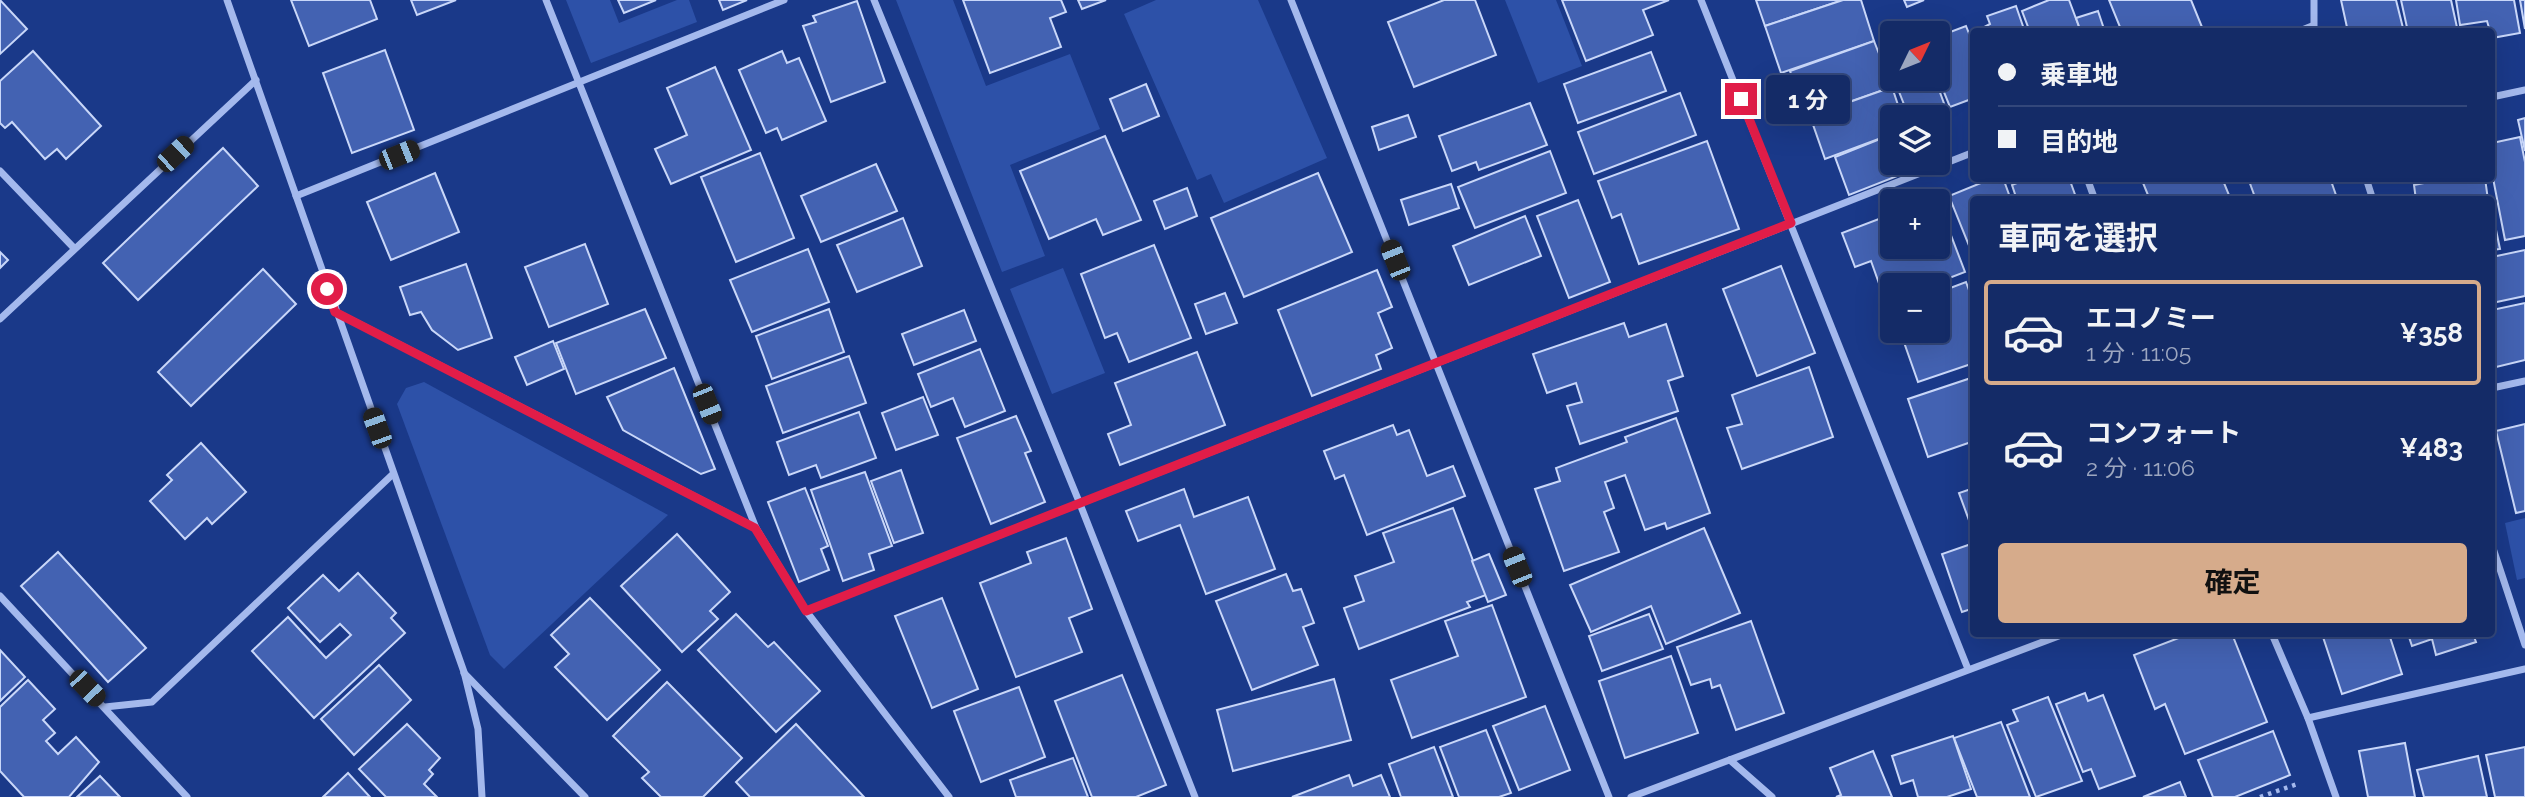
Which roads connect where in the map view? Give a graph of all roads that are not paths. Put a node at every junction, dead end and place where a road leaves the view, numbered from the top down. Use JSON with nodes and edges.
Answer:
{"nodes":[{"id":1,"x":227,"y":0,"type":"edge"},
{"id":2,"x":546,"y":0,"type":"edge"},
{"id":3,"x":783,"y":0,"type":"edge"},
{"id":4,"x":874,"y":0,"type":"edge"},
{"id":5,"x":1291,"y":0,"type":"edge"},
{"id":6,"x":1701,"y":0,"type":"edge"},
{"id":7,"x":2314,"y":0,"type":"edge"},
{"id":8,"x":2313,"y":28,"type":"edge"},
{"id":9,"x":256,"y":80,"type":"junction"},
{"id":10,"x":580,"y":82,"type":"junction"},
{"id":11,"x":2525,"y":90,"type":"edge"},
{"id":12,"x":2495,"y":96,"type":"edge"},
{"id":13,"x":1970,"y":154,"type":"edge"},
{"id":14,"x":0,"y":171,"type":"edge"},
{"id":15,"x":296,"y":196,"type":"junction"},
{"id":16,"x":1791,"y":223,"type":"junction"},
{"id":17,"x":73,"y":247,"type":"junction"},
{"id":18,"x":335,"y":312,"type":"junction"},
{"id":19,"x":0,"y":319,"type":"edge"},
{"id":20,"x":1436,"y":363,"type":"junction"},
{"id":21,"x":2525,"y":381,"type":"edge"},
{"id":22,"x":2495,"y":387,"type":"edge"},
{"id":23,"x":393,"y":474,"type":"junction"},
{"id":24,"x":1080,"y":503,"type":"junction"},
{"id":25,"x":755,"y":528,"type":"junction"},
{"id":26,"x":2495,"y":554,"type":"edge"},
{"id":27,"x":0,"y":596,"type":"edge"},
{"id":28,"x":806,"y":611,"type":"junction"},
{"id":29,"x":2056,"y":637,"type":"edge"},
{"id":30,"x":2273,"y":637,"type":"edge"},
{"id":31,"x":2525,"y":645,"type":"edge"},
{"id":32,"x":1968,"y":669,"type":"junction"},
{"id":33,"x":2525,"y":669,"type":"edge"},
{"id":34,"x":464,"y":672,"type":"junction"},
{"id":35,"x":105,"y":707,"type":"junction"},
{"id":36,"x":2308,"y":718,"type":"junction"},
{"id":37,"x":1730,"y":760,"type":"junction"},
{"id":38,"x":187,"y":797,"type":"edge"},
{"id":39,"x":481,"y":797,"type":"edge"},
{"id":40,"x":585,"y":797,"type":"edge"},
{"id":41,"x":949,"y":797,"type":"edge"},
{"id":42,"x":1195,"y":797,"type":"edge"},
{"id":43,"x":1609,"y":797,"type":"edge"},
{"id":44,"x":1631,"y":797,"type":"edge"},
{"id":45,"x":1772,"y":797,"type":"edge"},
{"id":46,"x":2336,"y":797,"type":"edge"}],
"edges":[{"from":1,"to":9,"type":"street"},
{"from":2,"to":10,"type":"street"},
{"from":3,"to":10,"type":"street"},
{"from":4,"to":24,"type":"street"},
{"from":5,"to":20,"type":"street"},
{"from":6,"to":16,"type":"street"},
{"from":7,"to":8,"type":"street"},
{"from":9,"to":15,"type":"street"},
{"from":9,"to":17,"type":"street"},
{"from":10,"to":15,"type":"street"},
{"from":10,"to":25,"type":"street"},
{"from":11,"to":12,"type":"street"},
{"from":13,"to":16,"type":"street"},
{"from":14,"to":17,"type":"street"},
{"from":15,"to":18,"type":"street"},
{"from":16,"to":20,"type":"street"},
{"from":16,"to":32,"type":"street"},
{"from":17,"to":19,"type":"street"},
{"from":18,"to":23,"type":"street"},
{"from":18,"to":25,"type":"street"},
{"from":20,"to":24,"type":"street"},
{"from":20,"to":43,"type":"street"},
{"from":21,"to":22,"type":"street"},
{"from":23,"to":34,"type":"street"},
{"from":23,"to":35,"type":"street"},
{"from":24,"to":28,"type":"street"},
{"from":24,"to":42,"type":"street"},
{"from":25,"to":28,"type":"street"},
{"from":26,"to":31,"type":"street"},
{"from":27,"to":35,"type":"street"},
{"from":28,"to":41,"type":"street"},
{"from":29,"to":32,"type":"street"},
{"from":30,"to":36,"type":"street"},
{"from":32,"to":37,"type":"street"},
{"from":33,"to":36,"type":"street"},
{"from":34,"to":39,"type":"street"},
{"from":34,"to":40,"type":"street"},
{"from":35,"to":38,"type":"street"},
{"from":36,"to":46,"type":"street"},
{"from":37,"to":44,"type":"street"},
{"from":37,"to":45,"type":"street"}]}
